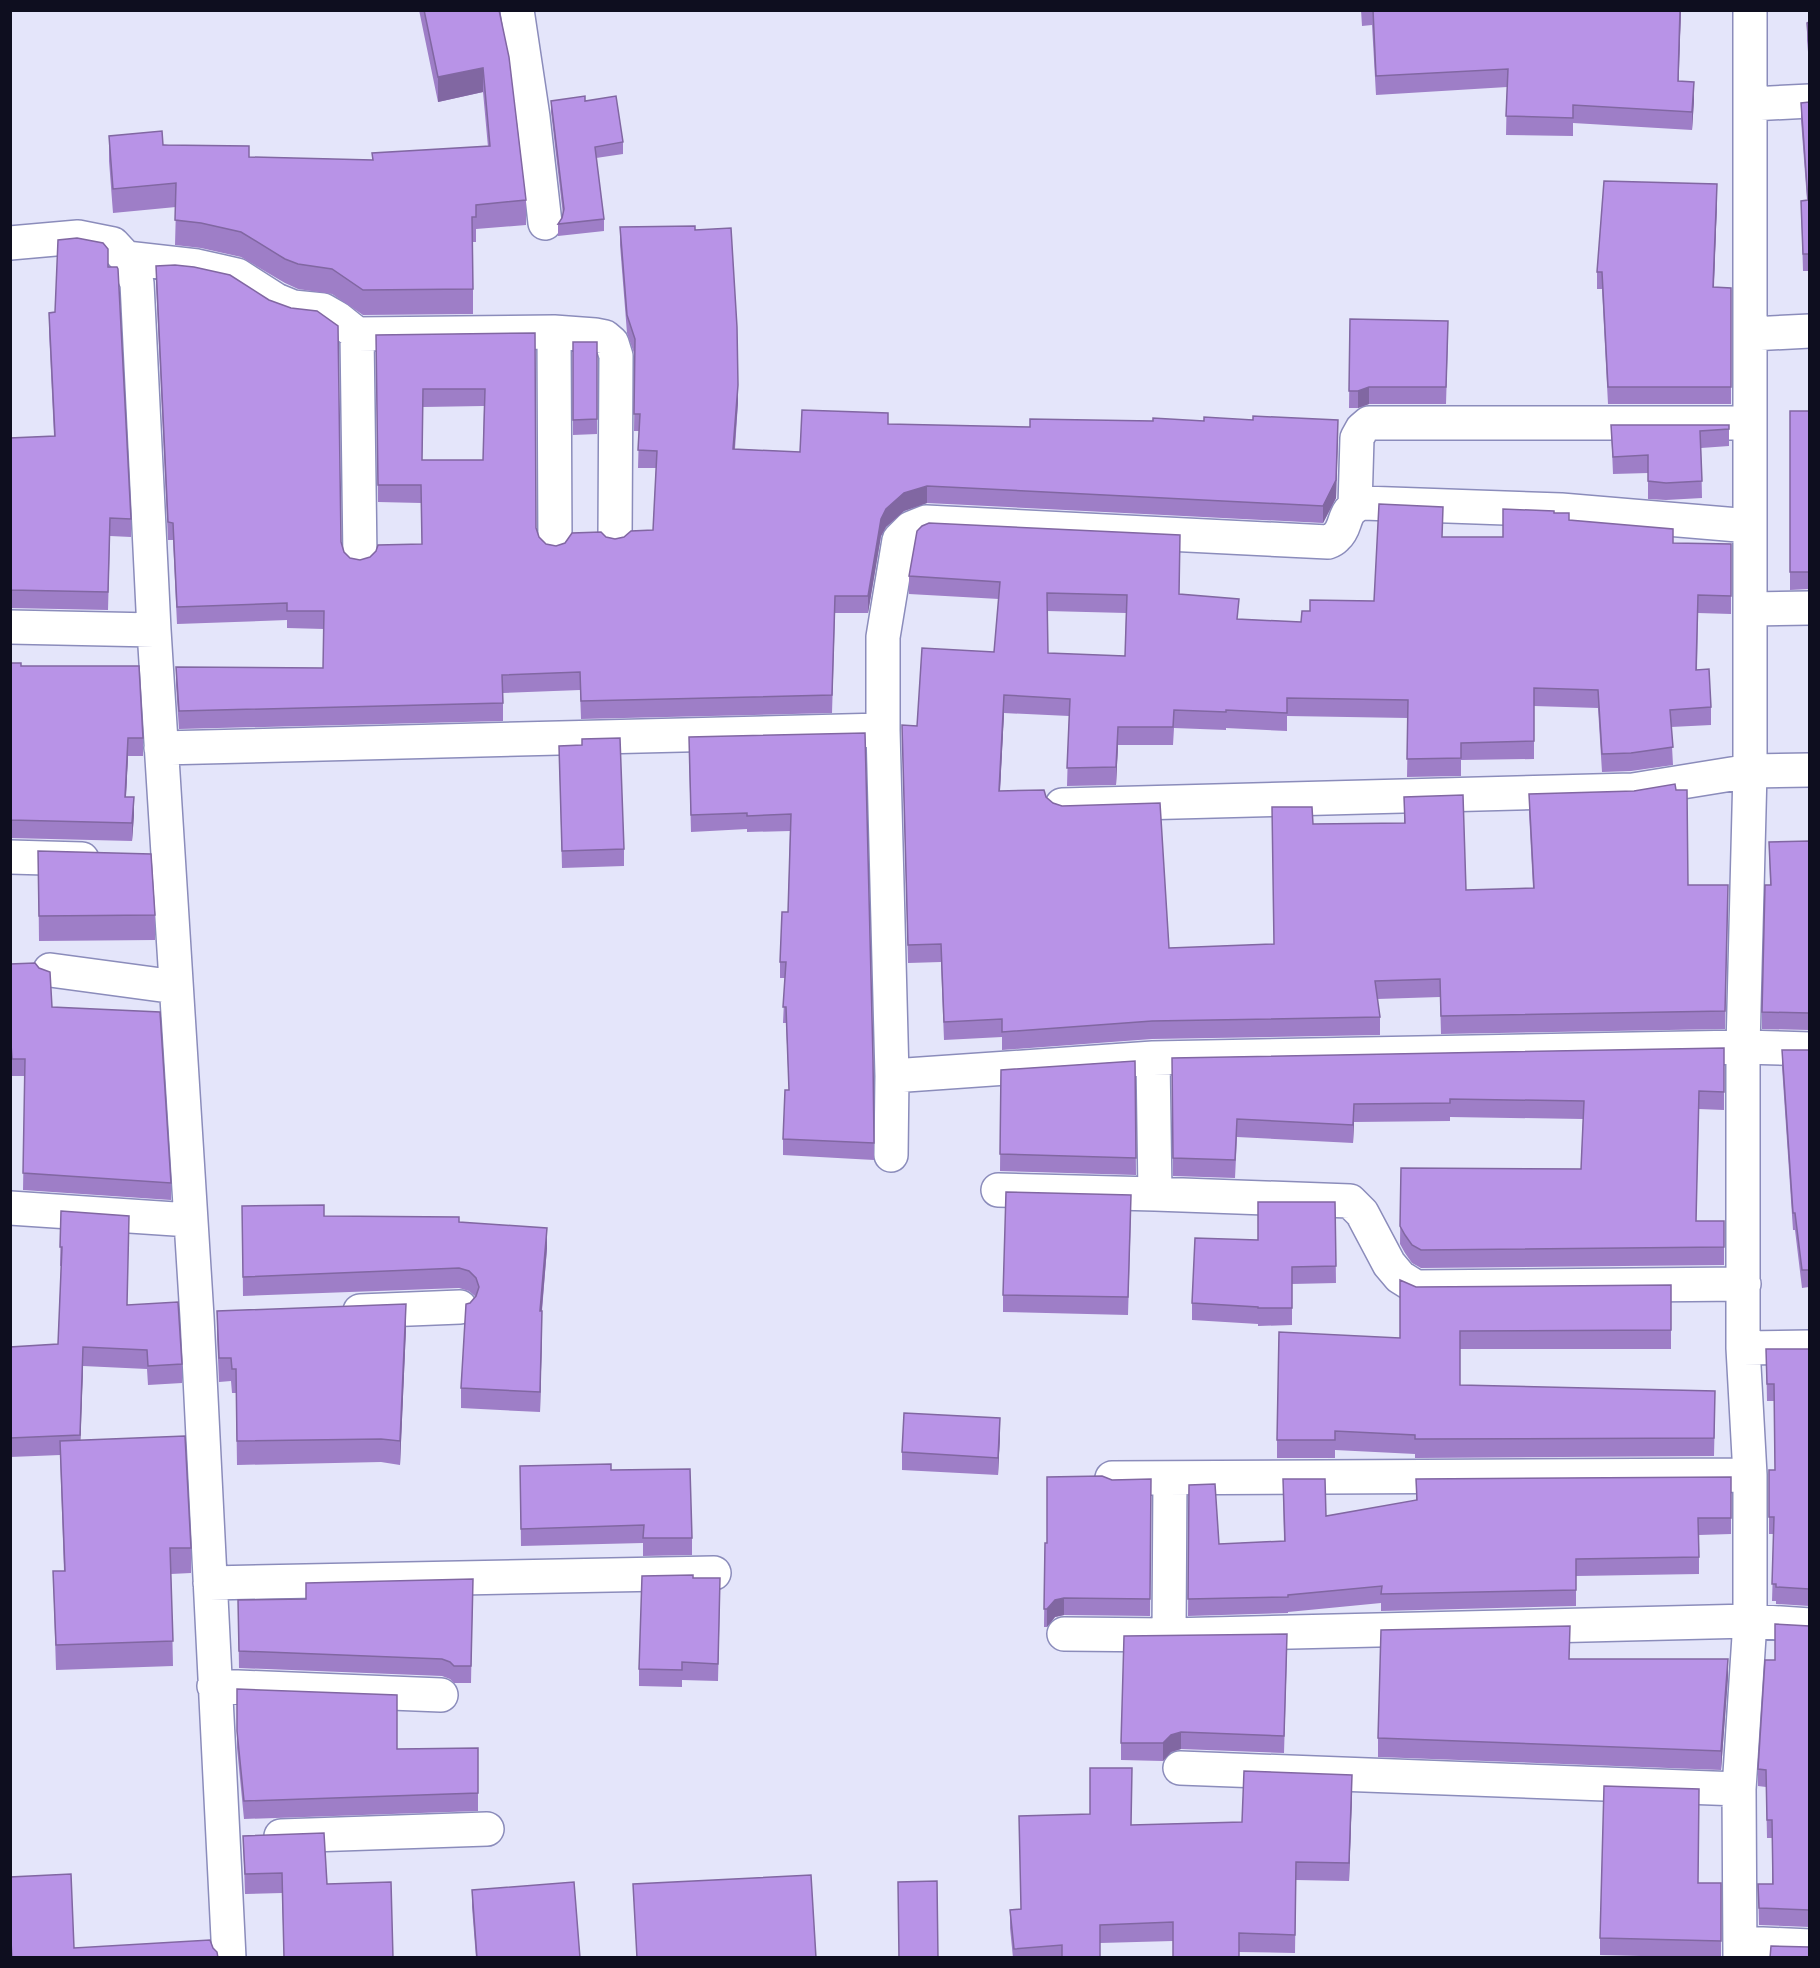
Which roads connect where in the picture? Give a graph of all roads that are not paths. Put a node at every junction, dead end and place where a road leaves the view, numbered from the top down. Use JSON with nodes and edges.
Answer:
{"nodes":[{"id":1,"x":517,"y":10,"type":"edge"},
{"id":2,"x":1750,"y":10,"type":"edge"},
{"id":3,"x":1809,"y":101,"type":"edge"},
{"id":4,"x":1751,"y":104,"type":"junction"},
{"id":5,"x":545,"y":223,"type":"dead end"},
{"id":6,"x":10,"y":243,"type":"edge"},
{"id":7,"x":126,"y":258,"type":"junction"},
{"id":8,"x":1809,"y":331,"type":"edge"},
{"id":9,"x":554,"y":332,"type":"junction"},
{"id":10,"x":357,"y":334,"type":"junction"},
{"id":11,"x":1751,"y":334,"type":"junction"},
{"id":12,"x":1750,"y":423,"type":"junction"},
{"id":13,"x":1355,"y":506,"type":"junction"},
{"id":14,"x":1750,"y":526,"type":"junction"},
{"id":15,"x":615,"y":538,"type":"edge"},
{"id":16,"x":555,"y":545,"type":"edge"},
{"id":17,"x":360,"y":559,"type":"edge"},
{"id":18,"x":1809,"y":608,"type":"edge"},
{"id":19,"x":1750,"y":609,"type":"junction"},
{"id":20,"x":10,"y":627,"type":"edge"},
{"id":21,"x":154,"y":630,"type":"junction"},
{"id":22,"x":883,"y":729,"type":"junction"},
{"id":23,"x":161,"y":748,"type":"junction"},
{"id":24,"x":1809,"y":770,"type":"edge"},
{"id":25,"x":1750,"y":771,"type":"junction"},
{"id":26,"x":1062,"y":805,"type":"edge"},
{"id":27,"x":10,"y":857,"type":"edge"},
{"id":28,"x":168,"y":861,"type":"junction"},
{"id":29,"x":50,"y":970,"type":"edge"},
{"id":30,"x":176,"y":987,"type":"junction"},
{"id":31,"x":1743,"y":1047,"type":"junction"},
{"id":32,"x":1809,"y":1049,"type":"edge"},
{"id":33,"x":1153,"y":1058,"type":"junction"},
{"id":34,"x":892,"y":1076,"type":"junction"},
{"id":35,"x":891,"y":1155,"type":"dead end"},
{"id":36,"x":998,"y":1190,"type":"dead end"},
{"id":37,"x":1155,"y":1194,"type":"junction"},
{"id":38,"x":10,"y":1208,"type":"edge"},
{"id":39,"x":190,"y":1220,"type":"junction"},
{"id":40,"x":1744,"y":1284,"type":"junction"},
{"id":41,"x":460,"y":1307,"type":"dead end"},
{"id":42,"x":328,"y":1312,"type":"edge"},
{"id":43,"x":1809,"y":1347,"type":"edge"},
{"id":44,"x":1743,"y":1348,"type":"junction"},
{"id":45,"x":1750,"y":1475,"type":"junction"},
{"id":46,"x":1113,"y":1478,"type":"edge"},
{"id":47,"x":1170,"y":1478,"type":"junction"},
{"id":48,"x":714,"y":1573,"type":"dead end"},
{"id":49,"x":210,"y":1583,"type":"junction"},
{"id":50,"x":1750,"y":1621,"type":"junction"},
{"id":51,"x":1809,"y":1625,"type":"edge"},
{"id":52,"x":1064,"y":1634,"type":"dead end"},
{"id":53,"x":1169,"y":1635,"type":"junction"},
{"id":54,"x":214,"y":1686,"type":"junction"},
{"id":55,"x":441,"y":1695,"type":"dead end"},
{"id":56,"x":1180,"y":1768,"type":"dead end"},
{"id":57,"x":1739,"y":1789,"type":"junction"},
{"id":58,"x":487,"y":1829,"type":"dead end"},
{"id":59,"x":222,"y":1838,"type":"junction"},
{"id":60,"x":1809,"y":1946,"type":"edge"},
{"id":61,"x":1740,"y":1950,"type":"edge"},
{"id":62,"x":229,"y":1958,"type":"edge"}],
"edges":[{"from":1,"to":5,"type":"street"},
{"from":2,"to":4,"type":"street"},
{"from":3,"to":4,"type":"street"},
{"from":4,"to":11,"type":"street"},
{"from":6,"to":7,"type":"street"},
{"from":7,"to":10,"type":"street"},
{"from":7,"to":21,"type":"street"},
{"from":8,"to":11,"type":"street"},
{"from":9,"to":10,"type":"street"},
{"from":9,"to":15,"type":"street"},
{"from":9,"to":16,"type":"street"},
{"from":10,"to":17,"type":"street"},
{"from":11,"to":12,"type":"street"},
{"from":12,"to":13,"type":"street"},
{"from":12,"to":14,"type":"street"},
{"from":13,"to":14,"type":"street"},
{"from":13,"to":22,"type":"street"},
{"from":14,"to":19,"type":"street"},
{"from":18,"to":19,"type":"street"},
{"from":19,"to":25,"type":"street"},
{"from":20,"to":21,"type":"street"},
{"from":21,"to":23,"type":"street"},
{"from":22,"to":23,"type":"street"},
{"from":22,"to":34,"type":"street"},
{"from":23,"to":28,"type":"street"},
{"from":24,"to":25,"type":"street"},
{"from":25,"to":26,"type":"street"},
{"from":25,"to":31,"type":"street"},
{"from":27,"to":28,"type":"street"},
{"from":28,"to":30,"type":"street"},
{"from":29,"to":30,"type":"street"},
{"from":30,"to":39,"type":"street"},
{"from":31,"to":32,"type":"street"},
{"from":31,"to":33,"type":"street"},
{"from":31,"to":40,"type":"street"},
{"from":33,"to":34,"type":"street"},
{"from":33,"to":37,"type":"street"},
{"from":34,"to":35,"type":"street"},
{"from":36,"to":37,"type":"street"},
{"from":37,"to":40,"type":"street"},
{"from":38,"to":39,"type":"street"},
{"from":39,"to":49,"type":"street"},
{"from":40,"to":44,"type":"street"},
{"from":41,"to":42,"type":"street"},
{"from":43,"to":44,"type":"street"},
{"from":44,"to":45,"type":"street"},
{"from":45,"to":47,"type":"street"},
{"from":45,"to":50,"type":"street"},
{"from":46,"to":47,"type":"street"},
{"from":47,"to":53,"type":"street"},
{"from":48,"to":49,"type":"street"},
{"from":49,"to":54,"type":"street"},
{"from":50,"to":51,"type":"street"},
{"from":50,"to":53,"type":"street"},
{"from":50,"to":57,"type":"street"},
{"from":52,"to":53,"type":"street"},
{"from":54,"to":55,"type":"street"},
{"from":54,"to":59,"type":"street"},
{"from":56,"to":57,"type":"street"},
{"from":57,"to":61,"type":"street"},
{"from":58,"to":59,"type":"street"},
{"from":59,"to":62,"type":"street"},
{"from":60,"to":61,"type":"street"}]}
